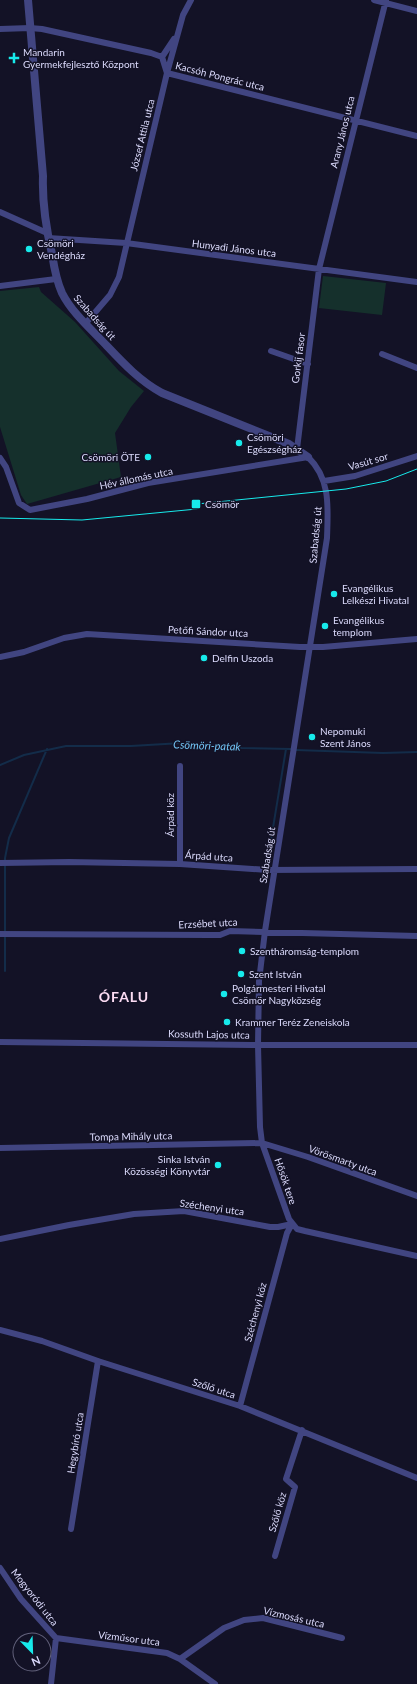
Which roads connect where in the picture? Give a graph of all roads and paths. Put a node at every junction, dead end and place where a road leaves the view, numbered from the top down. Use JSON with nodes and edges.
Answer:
{"nodes":[{"id":1,"x":28,"y":0,"type":"edge"},
{"id":2,"x":191,"y":0,"type":"edge"},
{"id":3,"x":374,"y":0,"type":"edge"},
{"id":4,"x":386,"y":2,"type":"edge"},
{"id":5,"x":417,"y":11,"type":"edge"},
{"id":6,"x":30,"y":28,"type":"junction"},
{"id":7,"x":0,"y":29,"type":"edge"},
{"id":8,"x":178,"y":32,"type":"junction"},
{"id":9,"x":162,"y":57,"type":"junction"},
{"id":10,"x":167,"y":73,"type":"junction"},
{"id":11,"x":355,"y":121,"type":"junction"},
{"id":12,"x":417,"y":136,"type":"edge"},
{"id":13,"x":0,"y":212,"type":"edge"},
{"id":14,"x":48,"y":235,"type":"junction"},
{"id":15,"x":126,"y":243,"type":"junction"},
{"id":16,"x":319,"y":269,"type":"junction"},
{"id":17,"x":56,"y":279,"type":"junction"},
{"id":18,"x":417,"y":282,"type":"edge"},
{"id":19,"x":0,"y":286,"type":"edge"},
{"id":20,"x":86,"y":323,"type":"junction"},
{"id":21,"x":271,"y":351,"type":"dead end"},
{"id":22,"x":382,"y":354,"type":"dead end"},
{"id":23,"x":308,"y":364,"type":"junction"},
{"id":24,"x":417,"y":368,"type":"edge"},
{"id":25,"x":297,"y":449,"type":"junction"},
{"id":26,"x":417,"y":456,"type":"edge"},
{"id":27,"x":308,"y":457,"type":"junction"},
{"id":28,"x":0,"y":458,"type":"edge"},
{"id":29,"x":324,"y":481,"type":"junction"},
{"id":30,"x":417,"y":639,"type":"edge"},
{"id":31,"x":310,"y":647,"type":"junction"},
{"id":32,"x":0,"y":657,"type":"edge"},
{"id":33,"x":180,"y":766,"type":"dead end"},
{"id":34,"x":4,"y":863,"type":"edge"},
{"id":35,"x":180,"y":864,"type":"junction"},
{"id":36,"x":417,"y":869,"type":"edge"},
{"id":37,"x":275,"y":870,"type":"junction"},
{"id":38,"x":265,"y":932,"type":"junction"},
{"id":39,"x":4,"y":934,"type":"edge"},
{"id":40,"x":417,"y":936,"type":"edge"},
{"id":41,"x":0,"y":1042,"type":"edge"},
{"id":42,"x":258,"y":1045,"type":"junction"},
{"id":43,"x":417,"y":1045,"type":"edge"},
{"id":44,"x":262,"y":1143,"type":"junction"},
{"id":45,"x":0,"y":1148,"type":"edge"},
{"id":46,"x":417,"y":1196,"type":"edge"},
{"id":47,"x":292,"y":1224,"type":"junction"},
{"id":48,"x":0,"y":1239,"type":"edge"},
{"id":49,"x":417,"y":1256,"type":"edge"},
{"id":50,"x":0,"y":1330,"type":"edge"},
{"id":51,"x":98,"y":1361,"type":"junction"},
{"id":52,"x":240,"y":1406,"type":"junction"},
{"id":53,"x":302,"y":1430,"type":"junction"},
{"id":54,"x":417,"y":1478,"type":"edge"},
{"id":55,"x":71,"y":1529,"type":"dead end"},
{"id":56,"x":275,"y":1556,"type":"dead end"},
{"id":57,"x":0,"y":1568,"type":"edge"},
{"id":58,"x":56,"y":1638,"type":"junction"},
{"id":59,"x":342,"y":1638,"type":"dead end"},
{"id":60,"x":180,"y":1659,"type":"junction"},
{"id":61,"x":51,"y":1684,"type":"edge"},
{"id":62,"x":214,"y":1684,"type":"edge"}],
"edges":[{"from":1,"to":6,"type":"street","name":"Szabadság út"},
{"from":2,"to":8,"type":"street","name":"József Attila utca"},
{"from":3,"to":4,"type":"street"},
{"from":4,"to":5,"type":"street"},
{"from":4,"to":11,"type":"street","name":"Arany János utca"},
{"from":6,"to":7,"type":"street","name":"Kacsóh Pongrác utca"},
{"from":6,"to":9,"type":"street","name":"Kacsóh Pongrác utca"},
{"from":6,"to":14,"type":"street","name":"Szabadság út"},
{"from":8,"to":9,"type":"street","name":"József Attila utca"},
{"from":8,"to":10,"type":"street","name":"József Attila utca"},
{"from":9,"to":10,"type":"street","name":"Kacsóh Pongrác utca"},
{"from":10,"to":11,"type":"street","name":"Kacsóh Pongrác utca"},
{"from":10,"to":15,"type":"street","name":"József Attila utca"},
{"from":11,"to":12,"type":"street","name":"Kacsóh Pongrác utca"},
{"from":11,"to":16,"type":"street","name":"Arany János utca"},
{"from":13,"to":14,"type":"street"},
{"from":14,"to":15,"type":"street","name":"Hunyadi János utca"},
{"from":14,"to":17,"type":"street","name":"Szabadság út"},
{"from":15,"to":16,"type":"street","name":"Hunyadi János utca"},
{"from":15,"to":20,"type":"street","name":"József Attila utca"},
{"from":16,"to":18,"type":"street","name":"Hunyadi János utca"},
{"from":16,"to":23,"type":"street","name":"Gorkij fasor"},
{"from":17,"to":19,"type":"street"},
{"from":17,"to":20,"type":"street","name":"Szabadság út"},
{"from":20,"to":25,"type":"street","name":"Szabadság út"},
{"from":21,"to":23,"type":"street"},
{"from":22,"to":24,"type":"street"},
{"from":23,"to":25,"type":"street","name":"Gorkij fasor"},
{"from":25,"to":27,"type":"street","name":"Szabadság út"},
{"from":26,"to":29,"type":"street","name":"Vasút sor"},
{"from":27,"to":28,"type":"street","name":"Hév állomás utca"},
{"from":27,"to":29,"type":"street","name":"Szabadság út"},
{"from":29,"to":31,"type":"street","name":"Szabadság út"},
{"from":30,"to":31,"type":"street","name":"Petőfi Sándor utca"},
{"from":31,"to":32,"type":"street","name":"Petőfi Sándor utca"},
{"from":31,"to":37,"type":"street","name":"Szabadság út"},
{"from":33,"to":35,"type":"street","name":"Árpád köz"},
{"from":34,"to":35,"type":"street","name":"Árpád utca"},
{"from":35,"to":37,"type":"street","name":"Árpád utca"},
{"from":36,"to":37,"type":"street","name":"Árpád utca"},
{"from":37,"to":38,"type":"street","name":"Szabadság út"},
{"from":38,"to":39,"type":"street","name":"Erzsébet utca"},
{"from":38,"to":40,"type":"street","name":"Erzsébet utca"},
{"from":38,"to":42,"type":"street","name":"Szabadság út"},
{"from":41,"to":42,"type":"street","name":"Kossuth Lajos utca"},
{"from":42,"to":43,"type":"street","name":"Kossuth Lajos utca"},
{"from":42,"to":44,"type":"street","name":"Szabadság út"},
{"from":44,"to":45,"type":"street","name":"Tompa Mihály utca"},
{"from":44,"to":46,"type":"street","name":"Vörösmarty utca"},
{"from":44,"to":47,"type":"street","name":"Hősök tere"},
{"from":47,"to":48,"type":"street","name":"Széchenyi utca"},
{"from":47,"to":49,"type":"street"},
{"from":47,"to":52,"type":"street","name":"Széchenyi köz"},
{"from":50,"to":51,"type":"street","name":"Szőlő utca"},
{"from":51,"to":52,"type":"street","name":"Szőlő utca"},
{"from":51,"to":55,"type":"street","name":"Hegybíró utca"},
{"from":52,"to":53,"type":"street","name":"Szőlő utca"},
{"from":53,"to":54,"type":"street","name":"Szőlő utca"},
{"from":53,"to":56,"type":"street","name":"Szőlő köz"},
{"from":57,"to":58,"type":"street","name":"Mogyoródi utca"},
{"from":58,"to":60,"type":"street","name":"Vízműsor utca"},
{"from":58,"to":61,"type":"street"},
{"from":59,"to":60,"type":"street","name":"Vízmosás utca"},
{"from":60,"to":62,"type":"street","name":"Vízműsor utca"}]}
